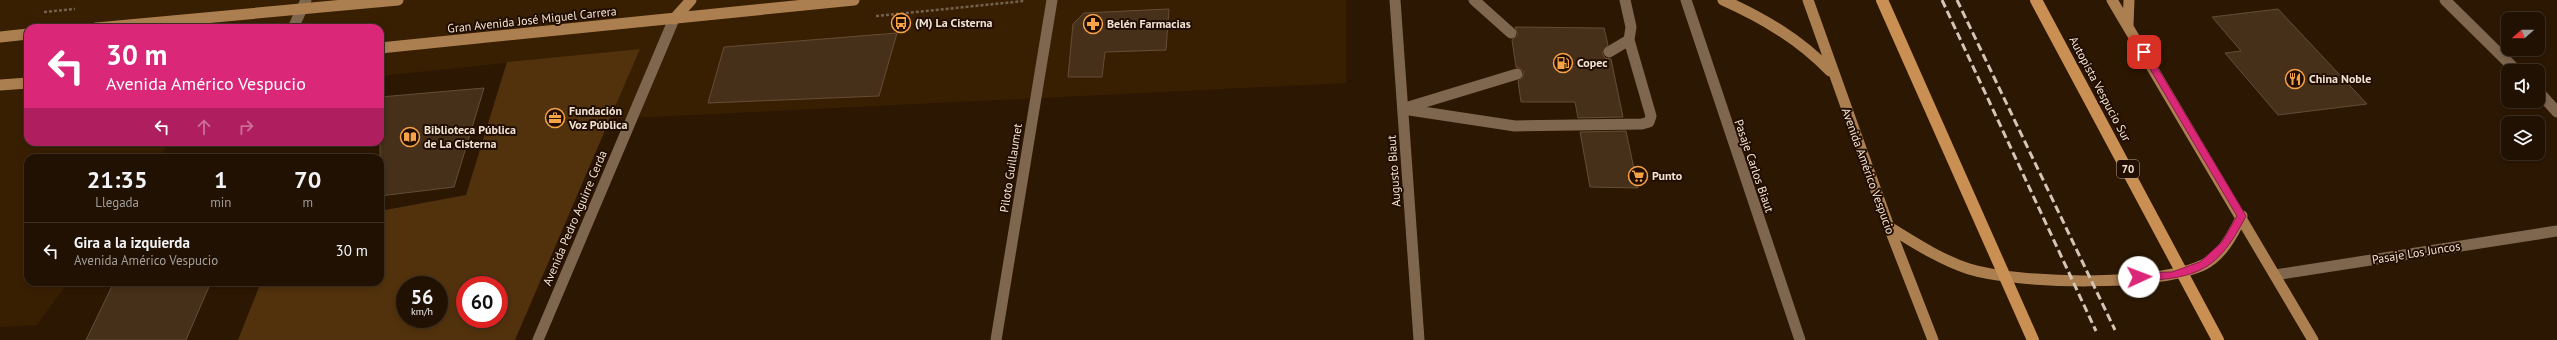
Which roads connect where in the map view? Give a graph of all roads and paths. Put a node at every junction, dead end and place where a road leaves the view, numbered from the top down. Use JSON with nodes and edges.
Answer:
{"nodes":[{"id":1,"x":398,"y":0,"type":"edge"},
{"id":2,"x":691,"y":0,"type":"edge"},
{"id":3,"x":854,"y":0,"type":"edge"},
{"id":4,"x":1052,"y":0,"type":"edge"},
{"id":5,"x":1395,"y":0,"type":"edge"},
{"id":6,"x":1474,"y":0,"type":"edge"},
{"id":7,"x":1625,"y":0,"type":"edge"},
{"id":8,"x":1686,"y":0,"type":"edge"},
{"id":9,"x":1724,"y":0,"type":"edge"},
{"id":10,"x":1808,"y":0,"type":"edge"},
{"id":11,"x":1882,"y":0,"type":"edge"},
{"id":12,"x":2036,"y":0,"type":"edge"},
{"id":13,"x":2112,"y":0,"type":"edge"},
{"id":14,"x":2128,"y":0,"type":"edge"},
{"id":15,"x":2445,"y":0,"type":"edge"},
{"id":16,"x":304,"y":5,"type":"edge"},
{"id":17,"x":674,"y":19,"type":"junction"},
{"id":18,"x":132,"y":24,"type":"edge"},
{"id":19,"x":295,"y":24,"type":"edge"},
{"id":20,"x":2128,"y":25,"type":"junction"},
{"id":21,"x":1511,"y":33,"type":"dead end"},
{"id":22,"x":24,"y":34,"type":"edge"},
{"id":23,"x":0,"y":37,"type":"edge"},
{"id":24,"x":1628,"y":40,"type":"junction"},
{"id":25,"x":384,"y":48,"type":"edge"},
{"id":26,"x":1609,"y":52,"type":"dead end"},
{"id":27,"x":2510,"y":64,"type":"edge"},
{"id":28,"x":1517,"y":74,"type":"dead end"},
{"id":29,"x":1833,"y":74,"type":"junction"},
{"id":30,"x":24,"y":83,"type":"edge"},
{"id":31,"x":0,"y":85,"type":"edge"},
{"id":32,"x":2545,"y":99,"type":"edge"},
{"id":33,"x":1402,"y":109,"type":"junction"},
{"id":34,"x":2557,"y":112,"type":"edge"},
{"id":35,"x":2242,"y":216,"type":"junction"},
{"id":36,"x":1889,"y":227,"type":"junction"},
{"id":37,"x":2557,"y":231,"type":"edge"},
{"id":38,"x":2275,"y":275,"type":"junction"},
{"id":39,"x":538,"y":340,"type":"edge"},
{"id":40,"x":996,"y":340,"type":"edge"},
{"id":41,"x":1419,"y":340,"type":"edge"},
{"id":42,"x":1800,"y":340,"type":"edge"},
{"id":43,"x":1934,"y":340,"type":"edge"},
{"id":44,"x":2033,"y":340,"type":"edge"},
{"id":45,"x":2218,"y":340,"type":"edge"},
{"id":46,"x":2313,"y":340,"type":"edge"}],
"edges":[{"from":1,"to":16,"type":"main road"},
{"from":2,"to":17,"type":"main road"},
{"from":3,"to":17,"type":"main road","name":"Gran Avenida José Miguel Carrera"},
{"from":4,"to":40,"type":"street","name":"Piloto Guillaumet"},
{"from":5,"to":33,"type":"street","name":"Augusto Biaut"},
{"from":6,"to":21,"type":"street"},
{"from":7,"to":24,"type":"street"},
{"from":8,"to":42,"type":"street","name":"Pasaje Carlos Biaut"},
{"from":9,"to":29,"type":"main road"},
{"from":10,"to":29,"type":"main road","name":"Avenida Américo Vespucio"},
{"from":11,"to":44,"type":"highway"},
{"from":12,"to":45,"type":"highway","name":"Autopista Vespucio Sur","number":"70"},
{"from":13,"to":20,"type":"main road"},
{"from":14,"to":20,"type":"main road"},
{"from":15,"to":27,"type":"street"},
{"from":16,"to":18,"type":"main road"},
{"from":16,"to":19,"type":"street"},
{"from":17,"to":25,"type":"main road","name":"Gran Avenida José Miguel Carrera"},
{"from":17,"to":39,"type":"street","name":"Avenida Pedro Aguirre Cerda"},
{"from":20,"to":35,"type":"main road"},
{"from":22,"to":23,"type":"main road"},
{"from":24,"to":26,"type":"street"},
{"from":24,"to":33,"type":"street"},
{"from":28,"to":33,"type":"street"},
{"from":29,"to":36,"type":"main road","name":"Avenida Américo Vespucio"},
{"from":30,"to":31,"type":"main road"},
{"from":32,"to":34,"type":"street"},
{"from":33,"to":41,"type":"street","name":"Augusto Biaut"},
{"from":35,"to":36,"type":"main road"},
{"from":35,"to":38,"type":"main road"},
{"from":36,"to":43,"type":"main road","name":"Avenida Américo Vespucio"},
{"from":37,"to":38,"type":"street","name":"Pasaje Los Juncos"},
{"from":38,"to":46,"type":"main road"}]}
